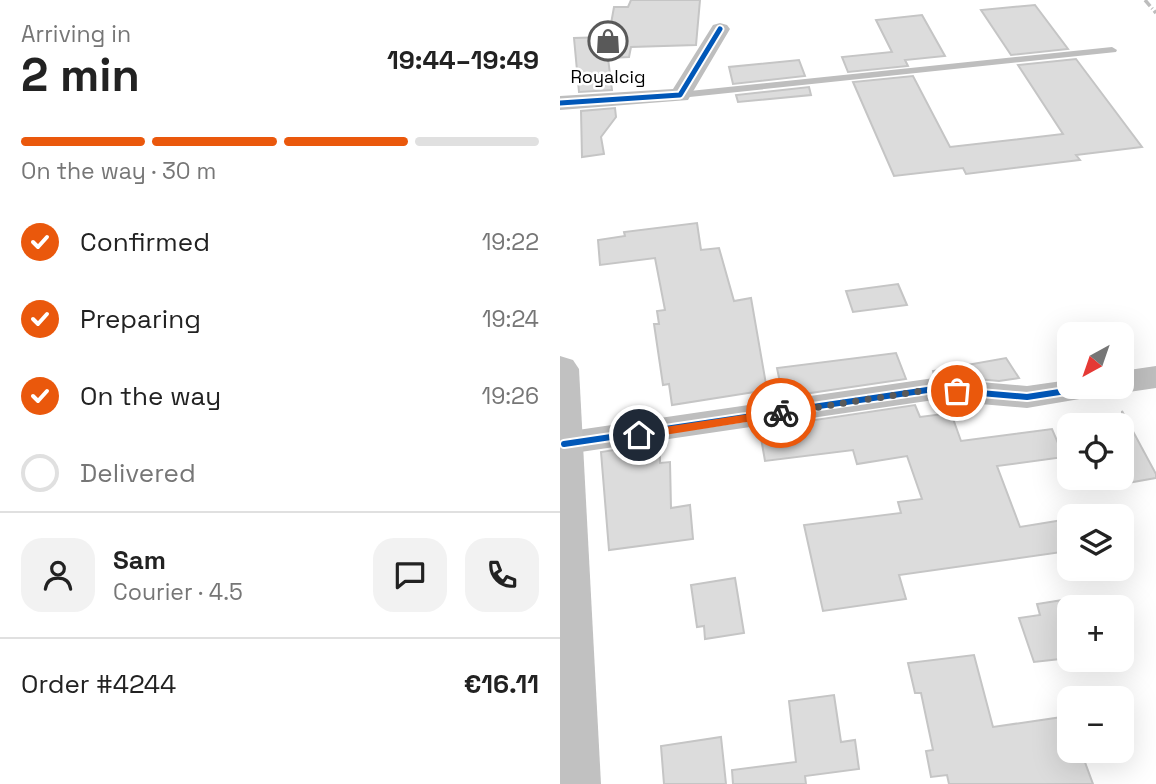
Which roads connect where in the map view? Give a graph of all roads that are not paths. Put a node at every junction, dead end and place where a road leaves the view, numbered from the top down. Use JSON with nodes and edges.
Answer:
{"nodes":[{"id":1,"x":720,"y":29,"type":"dead end"},
{"id":2,"x":1112,"y":50,"type":"dead end"},
{"id":3,"x":680,"y":94,"type":"junction"},
{"id":4,"x":560,"y":103,"type":"edge"},
{"id":5,"x":560,"y":369,"type":"edge"},
{"id":6,"x":1156,"y":377,"type":"edge"},
{"id":7,"x":1134,"y":380,"type":"edge"},
{"id":8,"x":1057,"y":392,"type":"edge"},
{"id":9,"x":564,"y":444,"type":"junction"},
{"id":10,"x":570,"y":772,"type":"edge"}],
"edges":[{"from":1,"to":3,"type":"street"},
{"from":2,"to":3,"type":"lane"},
{"from":3,"to":4,"type":"street"},
{"from":5,"to":9,"type":"main road"},
{"from":6,"to":7,"type":"street"},
{"from":8,"to":9,"type":"street"},
{"from":9,"to":10,"type":"main road"}]}
